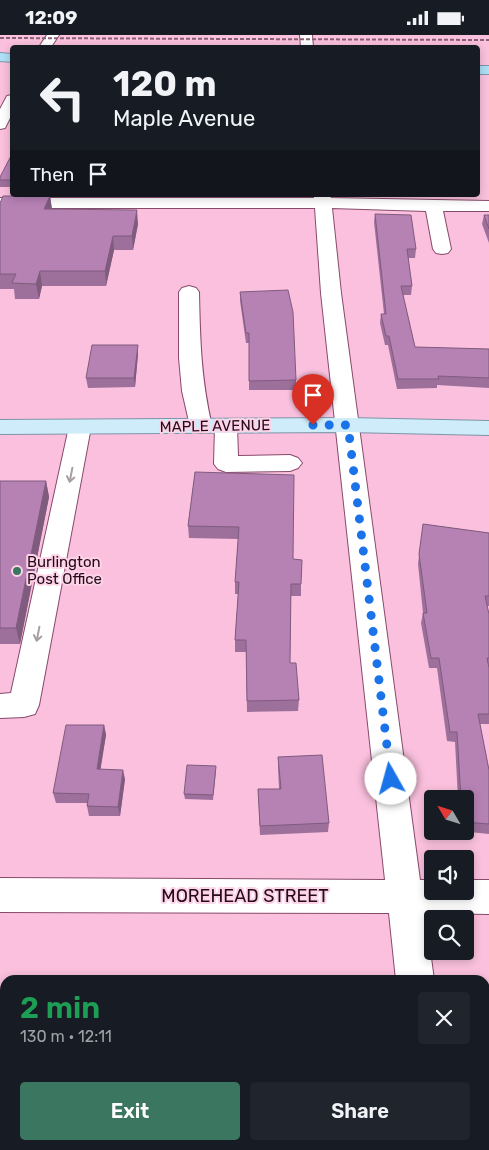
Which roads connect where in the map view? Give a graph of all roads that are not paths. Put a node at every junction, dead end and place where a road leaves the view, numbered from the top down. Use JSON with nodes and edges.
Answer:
{"nodes":[{"id":1,"x":10,"y":103,"type":"edge"},
{"id":2,"x":0,"y":125,"type":"edge"},
{"id":3,"x":323,"y":199,"type":"edge"},
{"id":4,"x":0,"y":203,"type":"edge"},
{"id":5,"x":434,"y":205,"type":"junction"},
{"id":6,"x":489,"y":205,"type":"edge"},
{"id":7,"x":442,"y":249,"type":"dead end"},
{"id":8,"x":189,"y":293,"type":"dead end"},
{"id":9,"x":348,"y":425,"type":"junction"},
{"id":10,"x":201,"y":426,"type":"junction"},
{"id":11,"x":226,"y":426,"type":"junction"},
{"id":12,"x":0,"y":427,"type":"edge"},
{"id":13,"x":80,"y":427,"type":"junction"},
{"id":14,"x":489,"y":428,"type":"edge"},
{"id":15,"x":290,"y":463,"type":"dead end"},
{"id":16,"x":12,"y":705,"type":"edge"},
{"id":17,"x":0,"y":895,"type":"edge"},
{"id":18,"x":405,"y":895,"type":"junction"},
{"id":19,"x":489,"y":897,"type":"edge"},
{"id":20,"x":413,"y":975,"type":"edge"}],
"edges":[{"from":1,"to":2,"type":"street"},
{"from":3,"to":4,"type":"street"},
{"from":3,"to":5,"type":"street"},
{"from":3,"to":9,"type":"street"},
{"from":5,"to":6,"type":"street"},
{"from":5,"to":7,"type":"street"},
{"from":8,"to":10,"type":"street"},
{"from":9,"to":11,"type":"main road","name":"MAPLE AVENUE"},
{"from":9,"to":14,"type":"main road","name":"MAPLE AVENUE"},
{"from":9,"to":18,"type":"street"},
{"from":10,"to":11,"type":"main road","name":"MAPLE AVENUE"},
{"from":10,"to":13,"type":"main road","name":"MAPLE AVENUE"},
{"from":11,"to":15,"type":"street"},
{"from":12,"to":13,"type":"main road","name":"MAPLE AVENUE"},
{"from":13,"to":16,"type":"street","one_way":true},
{"from":17,"to":18,"type":"street","name":"MOREHEAD STREET"},
{"from":18,"to":19,"type":"street","name":"MOREHEAD STREET"},
{"from":18,"to":20,"type":"street"}]}
